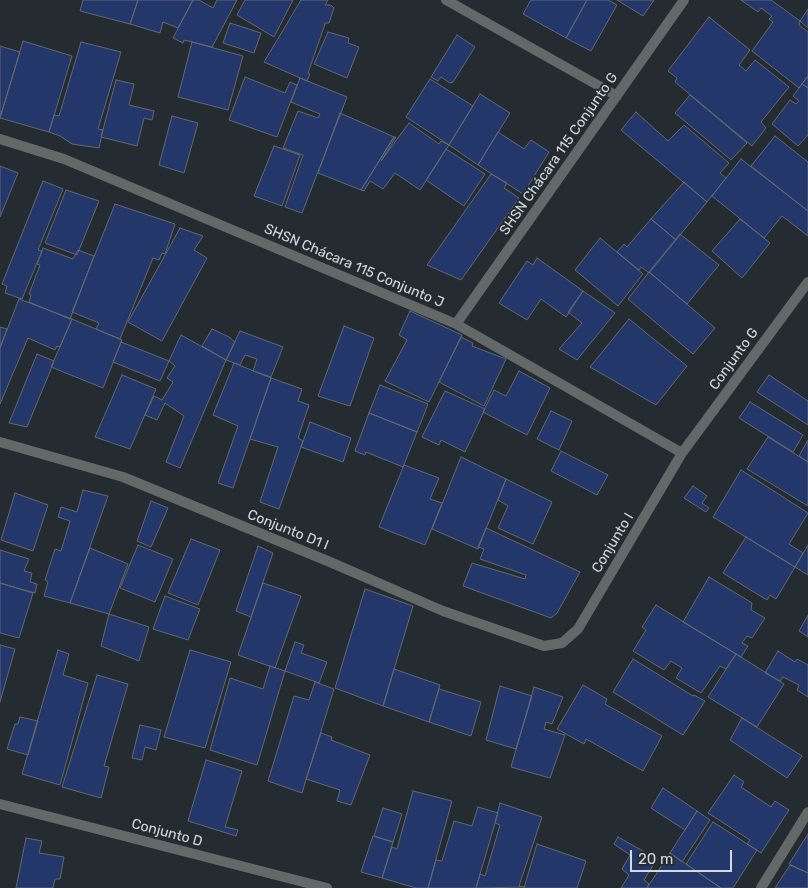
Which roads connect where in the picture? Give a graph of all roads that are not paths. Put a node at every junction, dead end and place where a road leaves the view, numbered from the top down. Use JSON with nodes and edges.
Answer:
{"nodes":[{"id":1,"x":446,"y":0,"type":"edge"},
{"id":2,"x":684,"y":0,"type":"edge"},
{"id":3,"x":617,"y":96,"type":"junction"},
{"id":4,"x":0,"y":139,"type":"edge"},
{"id":5,"x":808,"y":282,"type":"edge"},
{"id":6,"x":456,"y":324,"type":"junction"},
{"id":7,"x":0,"y":442,"type":"edge"},
{"id":8,"x":682,"y":453,"type":"junction"},
{"id":9,"x":562,"y":643,"type":"joint"},
{"id":10,"x":0,"y":804,"type":"edge"},
{"id":11,"x":808,"y":812,"type":"edge"},
{"id":12,"x":327,"y":888,"type":"edge"},
{"id":13,"x":761,"y":888,"type":"edge"}],
"edges":[{"from":1,"to":3,"type":"street"},
{"from":2,"to":3,"type":"street","name":"SHSN Chácara 115 Conjunto G"},
{"from":3,"to":6,"type":"street","name":"SHSN Chácara 115 Conjunto G"},
{"from":4,"to":6,"type":"street","name":"SHSN Chácara 115 Conjunto J"},
{"from":5,"to":8,"type":"street","name":"Conjunto G"},
{"from":6,"to":8,"type":"street","name":"SHSN Chácara 115 Conjunto J"},
{"from":7,"to":9,"type":"street","name":"Conjunto D1 I"},
{"from":8,"to":9,"type":"street","name":"Conjunto I"},
{"from":10,"to":12,"type":"street","name":"Conjunto D"},
{"from":11,"to":13,"type":"street"}]}
